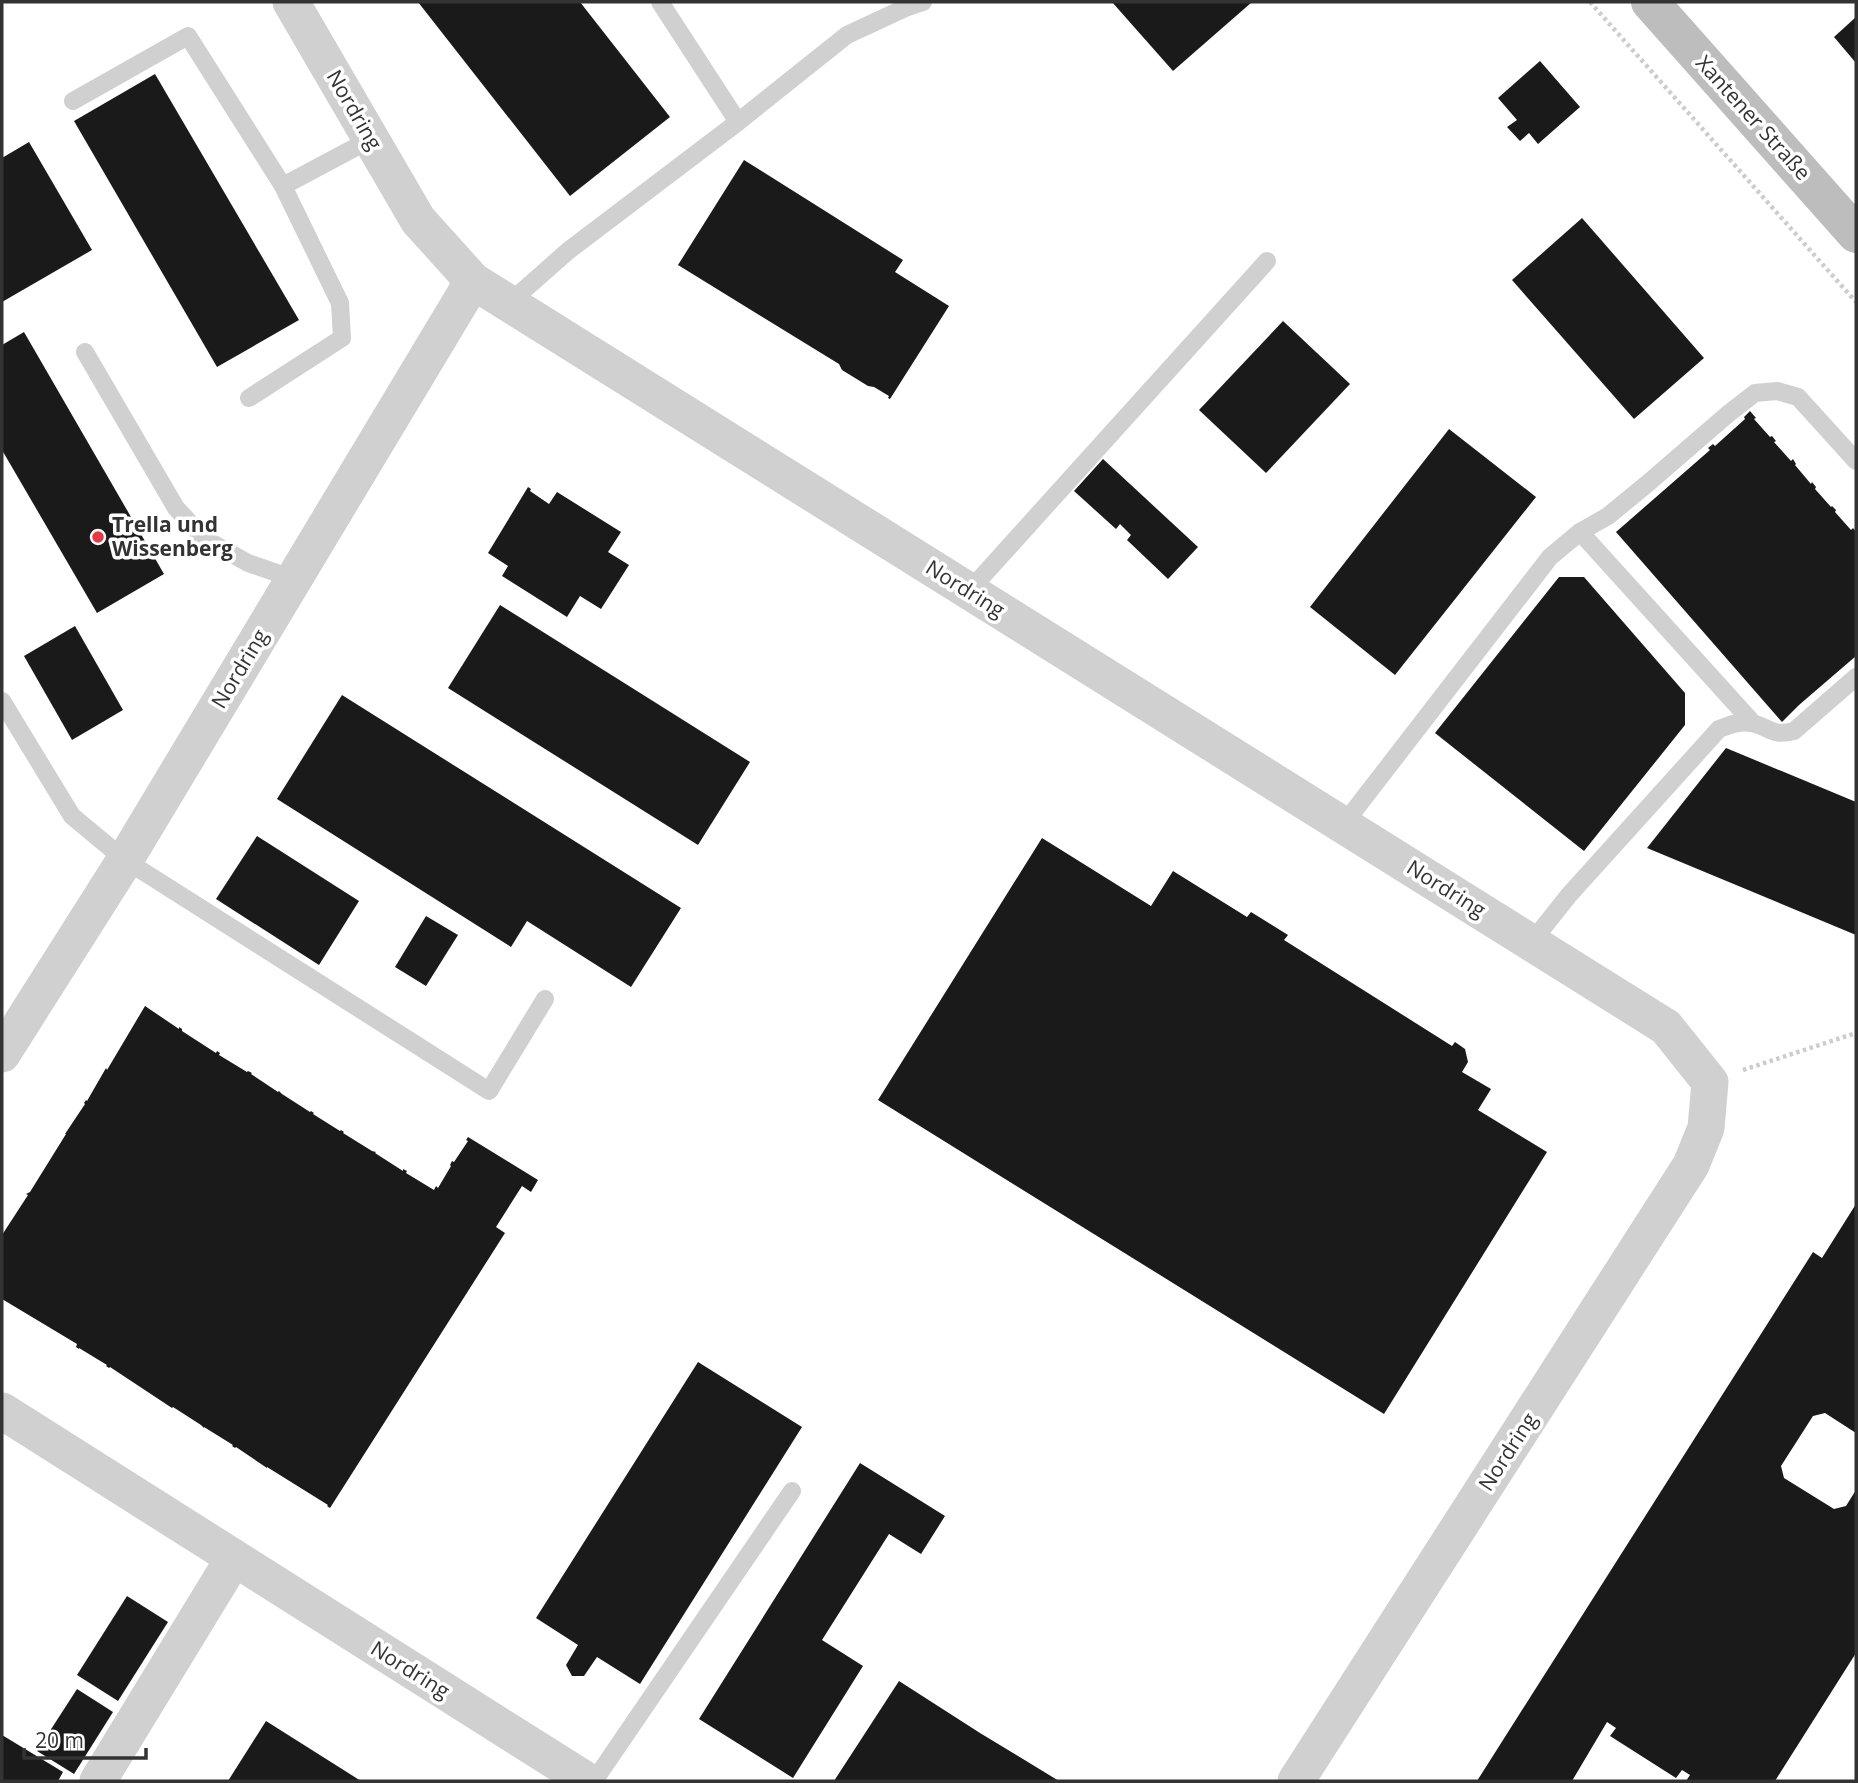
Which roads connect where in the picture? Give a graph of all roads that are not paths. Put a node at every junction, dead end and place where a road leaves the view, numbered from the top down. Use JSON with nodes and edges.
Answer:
{"nodes":[{"id":1,"x":291,"y":2,"type":"edge"},
{"id":2,"x":660,"y":2,"type":"edge"},
{"id":3,"x":923,"y":2,"type":"edge"},
{"id":4,"x":1650,"y":2,"type":"edge"},
{"id":5,"x":903,"y":5,"type":"edge"},
{"id":6,"x":73,"y":101,"type":"dead end"},
{"id":7,"x":738,"y":122,"type":"junction"},
{"id":8,"x":371,"y":139,"type":"junction"},
{"id":9,"x":283,"y":186,"type":"junction"},
{"id":10,"x":1856,"y":234,"type":"edge"},
{"id":11,"x":1267,"y":261,"type":"dead end"},
{"id":12,"x":473,"y":281,"type":"junction"},
{"id":13,"x":509,"y":303,"type":"junction"},
{"id":14,"x":85,"y":352,"type":"dead end"},
{"id":15,"x":249,"y":398,"type":"dead end"},
{"id":16,"x":1856,"y":461,"type":"edge"},
{"id":17,"x":1580,"y":531,"type":"junction"},
{"id":18,"x":294,"y":579,"type":"junction"},
{"id":19,"x":969,"y":591,"type":"junction"},
{"id":20,"x":1856,"y":677,"type":"edge"},
{"id":21,"x":2,"y":701,"type":"edge"},
{"id":22,"x":1753,"y":723,"type":"junction"},
{"id":23,"x":1343,"y":825,"type":"junction"},
{"id":24,"x":125,"y":860,"type":"junction"},
{"id":25,"x":1531,"y":943,"type":"junction"},
{"id":26,"x":545,"y":999,"type":"dead end"},
{"id":27,"x":2,"y":1054,"type":"edge"},
{"id":28,"x":2,"y":1411,"type":"edge"},
{"id":29,"x":792,"y":1490,"type":"dead end"},
{"id":30,"x":234,"y":1558,"type":"junction"},
{"id":31,"x":98,"y":1781,"type":"edge"},
{"id":32,"x":587,"y":1781,"type":"edge"},
{"id":33,"x":594,"y":1781,"type":"edge"},
{"id":34,"x":1296,"y":1781,"type":"edge"}],
"edges":[{"from":1,"to":8,"type":"street","name":"Nordring"},
{"from":2,"to":7,"type":"lane"},
{"from":3,"to":5,"type":"lane"},
{"from":4,"to":10,"type":"main road","name":"Xantener Straße"},
{"from":5,"to":7,"type":"lane"},
{"from":6,"to":9,"type":"lane"},
{"from":7,"to":13,"type":"lane"},
{"from":8,"to":9,"type":"lane"},
{"from":8,"to":12,"type":"street","name":"Nordring"},
{"from":9,"to":15,"type":"lane"},
{"from":11,"to":19,"type":"lane"},
{"from":12,"to":13,"type":"street","name":"Nordring"},
{"from":12,"to":18,"type":"street","name":"Nordring"},
{"from":13,"to":19,"type":"street","name":"Nordring"},
{"from":14,"to":18,"type":"lane"},
{"from":16,"to":17,"type":"lane"},
{"from":17,"to":22,"type":"lane"},
{"from":17,"to":23,"type":"lane"},
{"from":18,"to":24,"type":"street","name":"Nordring"},
{"from":19,"to":23,"type":"street","name":"Nordring"},
{"from":20,"to":22,"type":"lane"},
{"from":21,"to":24,"type":"lane"},
{"from":22,"to":25,"type":"lane"},
{"from":23,"to":25,"type":"street","name":"Nordring"},
{"from":24,"to":26,"type":"lane"},
{"from":24,"to":27,"type":"street","name":"Nordring"},
{"from":25,"to":34,"type":"street","name":"Nordring"},
{"from":28,"to":30,"type":"street","name":"Nordring"},
{"from":29,"to":33,"type":"lane"},
{"from":30,"to":31,"type":"street"},
{"from":30,"to":32,"type":"street","name":"Nordring"}]}
